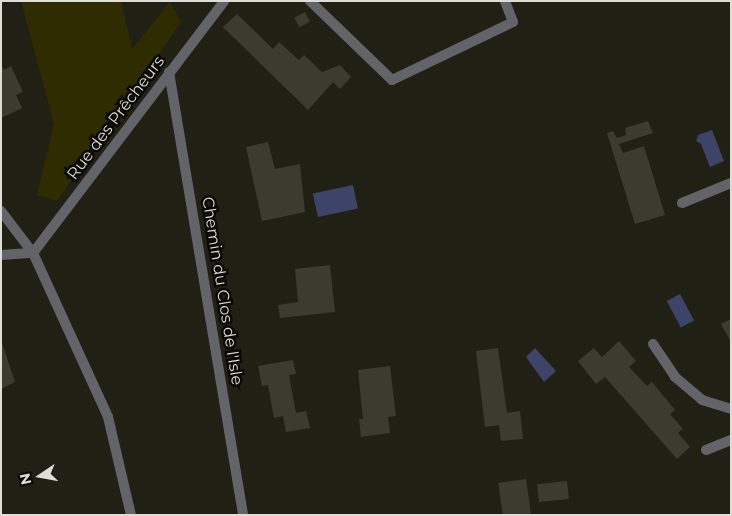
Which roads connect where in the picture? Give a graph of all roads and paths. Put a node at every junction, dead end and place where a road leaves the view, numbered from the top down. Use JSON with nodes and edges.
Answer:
{"nodes":[{"id":1,"x":224,"y":1,"type":"edge"},
{"id":2,"x":310,"y":1,"type":"edge"},
{"id":3,"x":505,"y":1,"type":"edge"},
{"id":4,"x":169,"y":72,"type":"junction"},
{"id":5,"x":731,"y":183,"type":"edge"},
{"id":6,"x":682,"y":203,"type":"dead end"},
{"id":7,"x":1,"y":211,"type":"edge"},
{"id":8,"x":34,"y":253,"type":"junction"},
{"id":9,"x":1,"y":255,"type":"edge"},
{"id":10,"x":653,"y":344,"type":"dead end"},
{"id":11,"x":731,"y":409,"type":"edge"},
{"id":12,"x":731,"y":440,"type":"edge"},
{"id":13,"x":706,"y":450,"type":"dead end"},
{"id":14,"x":131,"y":515,"type":"edge"},
{"id":15,"x":243,"y":515,"type":"edge"}],
"edges":[{"from":1,"to":4,"type":"street","name":"Rue des Prêcheurs"},
{"from":2,"to":3,"type":"street"},
{"from":4,"to":8,"type":"street","name":"Rue des Prêcheurs"},
{"from":4,"to":15,"type":"street","name":"Chemin du Clos de l'Isle"},
{"from":5,"to":6,"type":"street"},
{"from":7,"to":8,"type":"street"},
{"from":8,"to":9,"type":"street"},
{"from":8,"to":14,"type":"street"},
{"from":10,"to":11,"type":"street"},
{"from":12,"to":13,"type":"street"}]}
